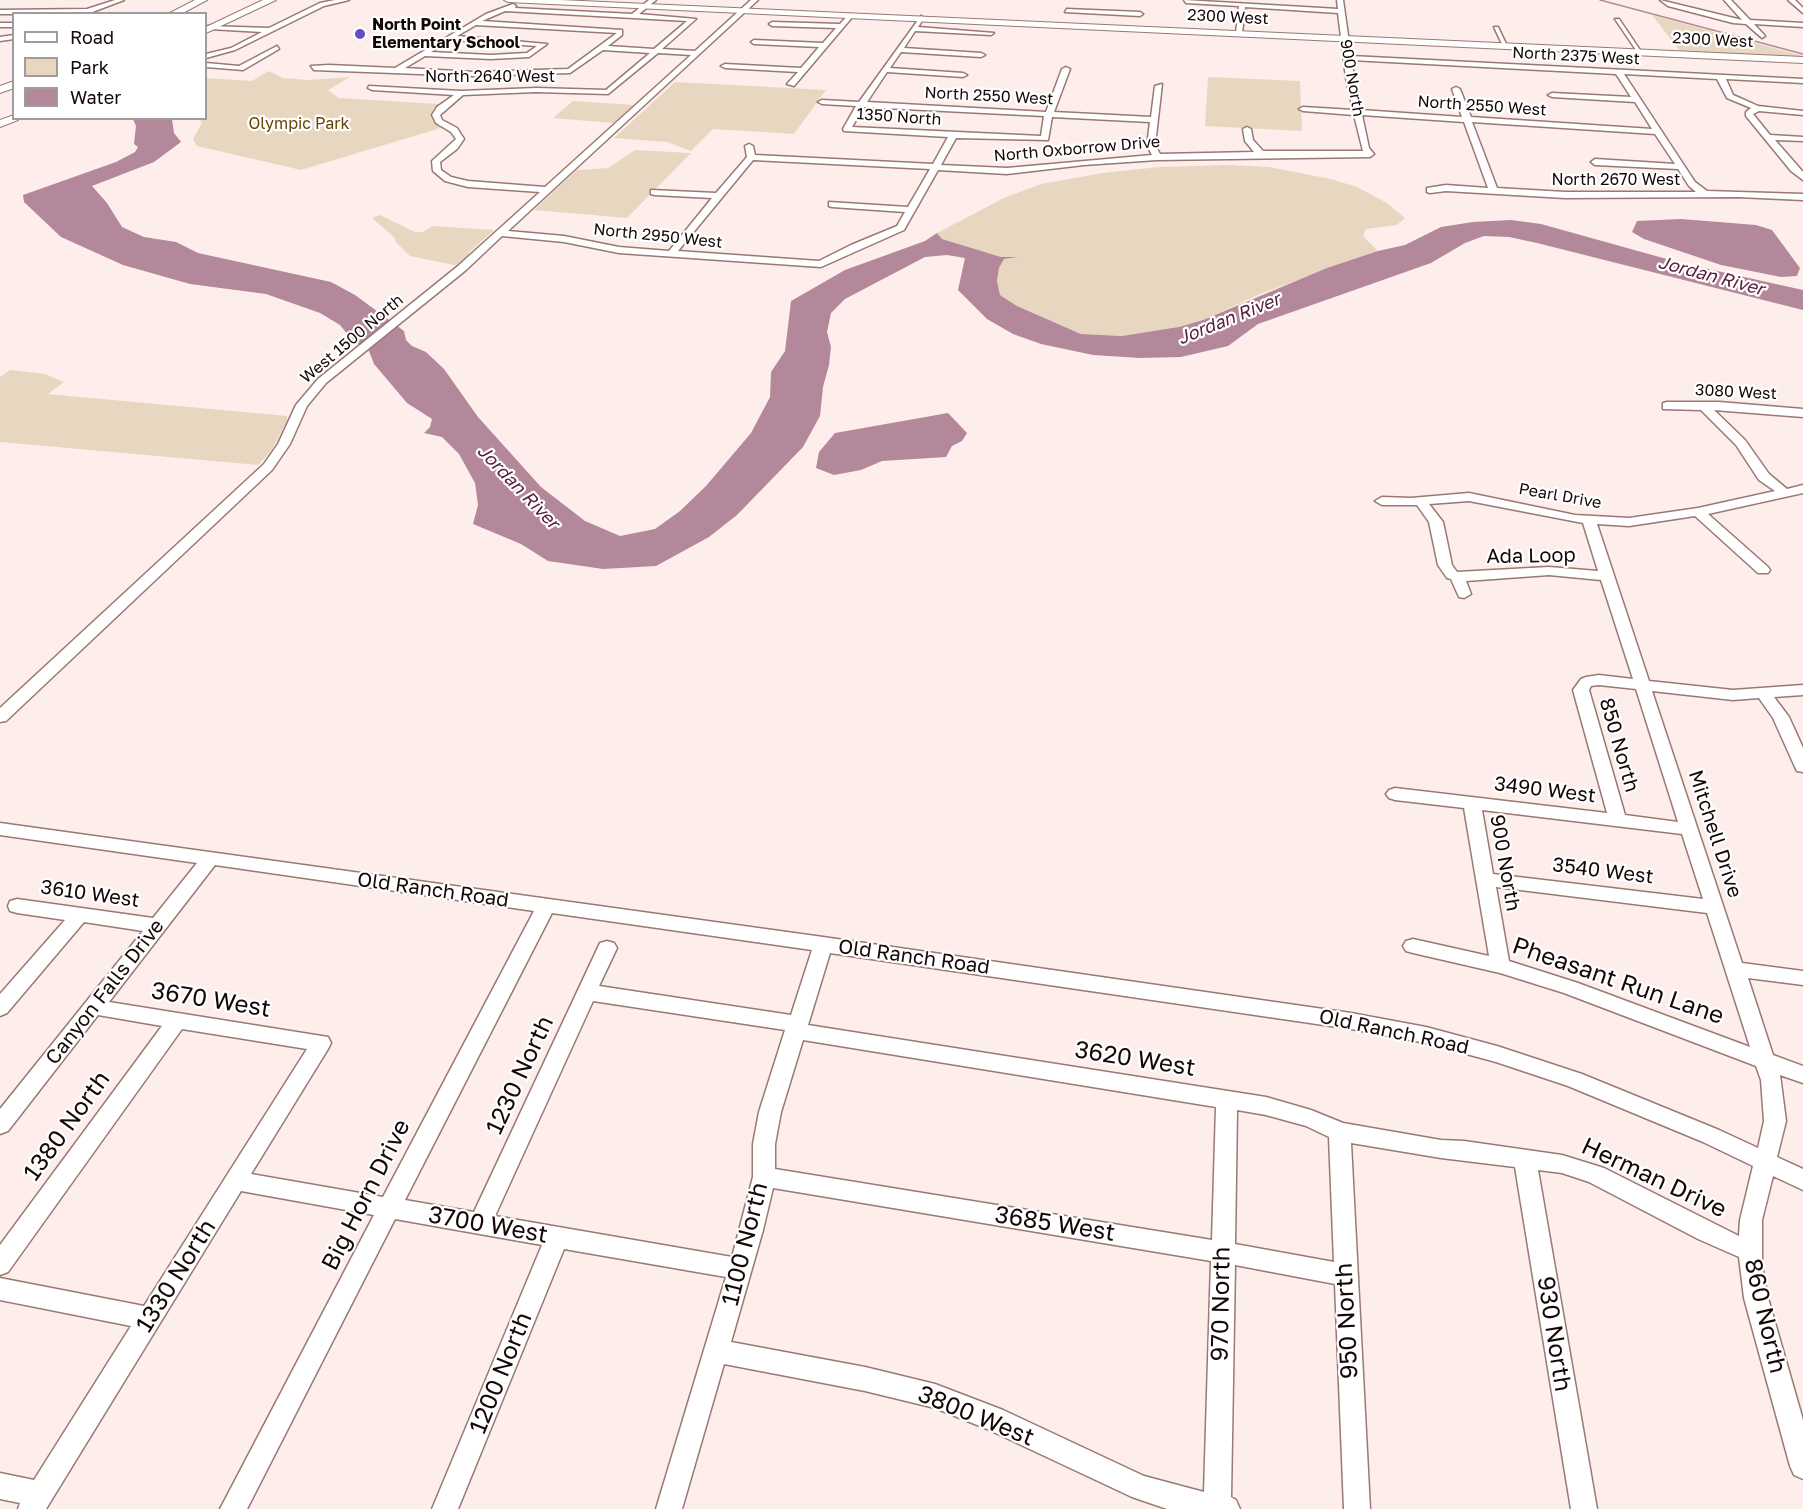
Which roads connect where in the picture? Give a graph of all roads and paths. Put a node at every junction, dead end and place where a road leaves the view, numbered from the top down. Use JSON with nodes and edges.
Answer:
{"nodes":[{"id":1,"x":121,"y":0,"type":"edge"},
{"id":2,"x":271,"y":0,"type":"edge"},
{"id":3,"x":346,"y":0,"type":"edge"},
{"id":4,"x":508,"y":0,"type":"edge"},
{"id":5,"x":524,"y":0,"type":"edge"},
{"id":6,"x":653,"y":0,"type":"edge"},
{"id":7,"x":755,"y":0,"type":"edge"},
{"id":8,"x":1070,"y":0,"type":"edge"},
{"id":9,"x":1340,"y":0,"type":"edge"},
{"id":10,"x":1663,"y":0,"type":"edge"},
{"id":11,"x":1727,"y":0,"type":"edge"},
{"id":12,"x":1791,"y":0,"type":"edge"},
{"id":13,"x":199,"y":1,"type":"edge"},
{"id":14,"x":1186,"y":1,"type":"edge"},
{"id":15,"x":308,"y":2,"type":"dead end"},
{"id":16,"x":62,"y":3,"type":"dead end"},
{"id":17,"x":321,"y":4,"type":"junction"},
{"id":18,"x":645,"y":6,"type":"junction"},
{"id":19,"x":1242,"y":6,"type":"junction"},
{"id":20,"x":504,"y":9,"type":"junction"},
{"id":21,"x":49,"y":10,"type":"junction"},
{"id":22,"x":743,"y":10,"type":"junction"},
{"id":23,"x":1803,"y":10,"type":"edge"},
{"id":24,"x":91,"y":11,"type":"junction"},
{"id":25,"x":1067,"y":11,"type":"junction"},
{"id":26,"x":1341,"y":11,"type":"junction"},
{"id":27,"x":0,"y":12,"type":"edge"},
{"id":28,"x":88,"y":12,"type":"edge"},
{"id":29,"x":176,"y":12,"type":"edge"},
{"id":30,"x":1140,"y":14,"type":"dead end"},
{"id":31,"x":633,"y":15,"type":"junction"},
{"id":32,"x":851,"y":15,"type":"junction"},
{"id":33,"x":921,"y":18,"type":"junction"},
{"id":34,"x":1617,"y":20,"type":"dead end"},
{"id":35,"x":1749,"y":22,"type":"junction"},
{"id":36,"x":476,"y":23,"type":"junction"},
{"id":37,"x":772,"y":24,"type":"dead end"},
{"id":38,"x":1064,"y":25,"type":"junction"},
{"id":39,"x":1803,"y":25,"type":"edge"},
{"id":40,"x":842,"y":26,"type":"junction"},
{"id":41,"x":208,"y":28,"type":"edge"},
{"id":42,"x":1496,"y":28,"type":"dead end"},
{"id":43,"x":914,"y":29,"type":"junction"},
{"id":44,"x":269,"y":30,"type":"junction"},
{"id":45,"x":991,"y":33,"type":"dead end"},
{"id":46,"x":1239,"y":33,"type":"junction"},
{"id":47,"x":1762,"y":36,"type":"dead end"},
{"id":48,"x":12,"y":37,"type":"edge"},
{"id":49,"x":451,"y":38,"type":"junction"},
{"id":50,"x":1344,"y":38,"type":"junction"},
{"id":51,"x":0,"y":39,"type":"edge"},
{"id":52,"x":754,"y":42,"type":"dead end"},
{"id":53,"x":823,"y":45,"type":"junction"},
{"id":54,"x":1505,"y":45,"type":"junction"},
{"id":55,"x":239,"y":46,"type":"junction"},
{"id":56,"x":600,"y":48,"type":"junction"},
{"id":57,"x":900,"y":50,"type":"junction"},
{"id":58,"x":657,"y":51,"type":"junction"},
{"id":59,"x":1640,"y":52,"type":"junction"},
{"id":60,"x":696,"y":53,"type":"junction"},
{"id":61,"x":425,"y":54,"type":"junction"},
{"id":62,"x":981,"y":55,"type":"dead end"},
{"id":63,"x":207,"y":56,"type":"edge"},
{"id":64,"x":1348,"y":58,"type":"junction"},
{"id":65,"x":1803,"y":60,"type":"edge"},
{"id":66,"x":207,"y":65,"type":"edge"},
{"id":67,"x":725,"y":66,"type":"dead end"},
{"id":68,"x":314,"y":68,"type":"dead end"},
{"id":69,"x":1066,"y":69,"type":"dead end"},
{"id":70,"x":397,"y":70,"type":"junction"},
{"id":71,"x":802,"y":70,"type":"junction"},
{"id":72,"x":886,"y":70,"type":"junction"},
{"id":73,"x":1618,"y":71,"type":"junction"},
{"id":74,"x":963,"y":75,"type":"dead end"},
{"id":75,"x":1719,"y":76,"type":"junction"},
{"id":76,"x":1803,"y":81,"type":"edge"},
{"id":77,"x":791,"y":84,"type":"dead end"},
{"id":78,"x":1159,"y":86,"type":"dead end"},
{"id":79,"x":1456,"y":89,"type":"dead end"},
{"id":80,"x":461,"y":93,"type":"junction"},
{"id":81,"x":1552,"y":95,"type":"dead end"},
{"id":82,"x":960,"y":99,"type":"dead end"},
{"id":83,"x":1637,"y":100,"type":"junction"},
{"id":84,"x":822,"y":102,"type":"dead end"},
{"id":85,"x":862,"y":104,"type":"junction"},
{"id":86,"x":1757,"y":108,"type":"junction"},
{"id":87,"x":955,"y":109,"type":"junction"},
{"id":88,"x":1304,"y":109,"type":"dead end"},
{"id":89,"x":1358,"y":112,"type":"junction"},
{"id":90,"x":1803,"y":113,"type":"edge"},
{"id":91,"x":1049,"y":114,"type":"junction"},
{"id":92,"x":1154,"y":120,"type":"junction"},
{"id":93,"x":1468,"y":121,"type":"junction"},
{"id":94,"x":1247,"y":129,"type":"dead end"},
{"id":95,"x":1658,"y":132,"type":"junction"},
{"id":96,"x":953,"y":136,"type":"junction"},
{"id":97,"x":1767,"y":137,"type":"junction"},
{"id":98,"x":1803,"y":139,"type":"edge"},
{"id":99,"x":749,"y":146,"type":"dead end"},
{"id":100,"x":1261,"y":154,"type":"junction"},
{"id":101,"x":1370,"y":154,"type":"joint"},
{"id":102,"x":751,"y":157,"type":"junction"},
{"id":103,"x":1157,"y":157,"type":"junction"},
{"id":104,"x":1595,"y":162,"type":"dead end"},
{"id":105,"x":1680,"y":167,"type":"junction"},
{"id":106,"x":936,"y":168,"type":"junction"},
{"id":107,"x":1803,"y":177,"type":"edge"},
{"id":108,"x":547,"y":190,"type":"junction"},
{"id":109,"x":1430,"y":190,"type":"dead end"},
{"id":110,"x":1494,"y":191,"type":"junction"},
{"id":111,"x":654,"y":192,"type":"dead end"},
{"id":112,"x":1706,"y":195,"type":"junction"},
{"id":113,"x":718,"y":196,"type":"junction"},
{"id":114,"x":1803,"y":197,"type":"edge"},
{"id":115,"x":832,"y":204,"type":"dead end"},
{"id":116,"x":912,"y":210,"type":"junction"},
{"id":117,"x":500,"y":233,"type":"junction"},
{"id":118,"x":671,"y":254,"type":"junction"},
{"id":119,"x":1667,"y":406,"type":"dead end"},
{"id":120,"x":1705,"y":407,"type":"junction"},
{"id":121,"x":1803,"y":413,"type":"edge"},
{"id":122,"x":1803,"y":489,"type":"edge"},
{"id":123,"x":1785,"y":493,"type":"junction"},
{"id":124,"x":1382,"y":501,"type":"dead end"},
{"id":125,"x":1420,"y":501,"type":"junction"},
{"id":126,"x":1698,"y":512,"type":"junction"},
{"id":127,"x":1589,"y":521,"type":"junction"},
{"id":128,"x":1763,"y":570,"type":"dead end"},
{"id":129,"x":1457,"y":576,"type":"junction"},
{"id":130,"x":1606,"y":576,"type":"junction"},
{"id":131,"x":1464,"y":594,"type":"dead end"},
{"id":132,"x":1642,"y":685,"type":"junction"},
{"id":133,"x":1803,"y":690,"type":"edge"},
{"id":134,"x":1764,"y":694,"type":"junction"},
{"id":135,"x":0,"y":717,"type":"edge"},
{"id":136,"x":1803,"y":767,"type":"edge"},
{"id":137,"x":1395,"y":794,"type":"dead end"},
{"id":138,"x":1472,"y":803,"type":"junction"},
{"id":139,"x":1618,"y":820,"type":"junction"},
{"id":140,"x":0,"y":829,"type":"edge"},
{"id":141,"x":1689,"y":829,"type":"junction"},
{"id":142,"x":210,"y":859,"type":"junction"},
{"id":143,"x":1485,"y":879,"type":"junction"},
{"id":144,"x":17,"y":906,"type":"dead end"},
{"id":145,"x":546,"y":906,"type":"junction"},
{"id":146,"x":1715,"y":907,"type":"junction"},
{"id":147,"x":80,"y":915,"type":"junction"},
{"id":148,"x":157,"y":926,"type":"junction"},
{"id":149,"x":823,"y":944,"type":"junction"},
{"id":150,"x":1413,"y":946,"type":"dead end"},
{"id":151,"x":607,"y":948,"type":"dead end"},
{"id":152,"x":1500,"y":966,"type":"junction"},
{"id":153,"x":1736,"y":969,"type":"junction"},
{"id":154,"x":1803,"y":978,"type":"edge"},
{"id":155,"x":586,"y":992,"type":"junction"},
{"id":156,"x":93,"y":1007,"type":"junction"},
{"id":157,"x":0,"y":1008,"type":"edge"},
{"id":158,"x":177,"y":1020,"type":"junction"},
{"id":159,"x":797,"y":1028,"type":"junction"},
{"id":160,"x":321,"y":1043,"type":"joint"},
{"id":161,"x":1766,"y":1062,"type":"junction"},
{"id":162,"x":1803,"y":1075,"type":"edge"},
{"id":163,"x":1227,"y":1100,"type":"junction"},
{"id":164,"x":0,"y":1125,"type":"edge"},
{"id":165,"x":1340,"y":1132,"type":"junction"},
{"id":166,"x":1464,"y":1150,"type":"joint"},
{"id":167,"x":1525,"y":1159,"type":"junction"},
{"id":168,"x":1765,"y":1163,"type":"junction"},
{"id":169,"x":764,"y":1177,"type":"junction"},
{"id":170,"x":1803,"y":1180,"type":"edge"},
{"id":171,"x":236,"y":1181,"type":"junction"},
{"id":172,"x":389,"y":1208,"type":"junction"},
{"id":173,"x":480,"y":1223,"type":"junction"},
{"id":174,"x":557,"y":1237,"type":"junction"},
{"id":175,"x":1749,"y":1251,"type":"junction"},
{"id":176,"x":1222,"y":1252,"type":"junction"},
{"id":177,"x":0,"y":1264,"type":"edge"},
{"id":178,"x":740,"y":1269,"type":"junction"},
{"id":179,"x":1345,"y":1275,"type":"junction"},
{"id":180,"x":0,"y":1289,"type":"edge"},
{"id":181,"x":150,"y":1317,"type":"junction"},
{"id":182,"x":716,"y":1351,"type":"junction"},
{"id":183,"x":1803,"y":1466,"type":"edge"},
{"id":184,"x":0,"y":1486,"type":"edge"},
{"id":185,"x":35,"y":1501,"type":"edge"},
{"id":186,"x":1220,"y":1508,"type":"edge"},
{"id":187,"x":233,"y":1509,"type":"edge"},
{"id":188,"x":445,"y":1509,"type":"edge"},
{"id":189,"x":669,"y":1509,"type":"edge"},
{"id":190,"x":1357,"y":1509,"type":"edge"},
{"id":191,"x":1584,"y":1509,"type":"edge"}],
"edges":[{"from":1,"to":24,"type":"street"},
{"from":2,"to":41,"type":"highway"},
{"from":3,"to":17,"type":"street"},
{"from":4,"to":5,"type":"main road","name":"2300 West"},
{"from":5,"to":18,"type":"main road","name":"2300 West"},
{"from":5,"to":20,"type":"street"},
{"from":6,"to":18,"type":"street"},
{"from":7,"to":22,"type":"street","name":"West 1500 North"},
{"from":8,"to":25,"type":"street"},
{"from":9,"to":26,"type":"street","name":"900 North"},
{"from":10,"to":35,"type":"street"},
{"from":11,"to":35,"type":"street"},
{"from":12,"to":23,"type":"street"},
{"from":13,"to":29,"type":"highway"},
{"from":14,"to":19,"type":"street"},
{"from":15,"to":17,"type":"street"},
{"from":16,"to":21,"type":"street"},
{"from":17,"to":44,"type":"street"},
{"from":18,"to":22,"type":"main road","name":"2300 West"},
{"from":18,"to":31,"type":"street"},
{"from":19,"to":26,"type":"street"},
{"from":19,"to":46,"type":"street"},
{"from":20,"to":31,"type":"street"},
{"from":20,"to":36,"type":"street"},
{"from":21,"to":24,"type":"street"},
{"from":21,"to":27,"type":"street"},
{"from":22,"to":32,"type":"main road","name":"2300 West"},
{"from":22,"to":60,"type":"street","name":"West 1500 North"},
{"from":24,"to":28,"type":"street"},
{"from":25,"to":30,"type":"street"},
{"from":25,"to":38,"type":"street"},
{"from":26,"to":50,"type":"street","name":"900 North"},
{"from":31,"to":58,"type":"street"},
{"from":32,"to":33,"type":"main road","name":"2300 West"},
{"from":32,"to":40,"type":"street"},
{"from":33,"to":38,"type":"main road","name":"2300 West"},
{"from":33,"to":43,"type":"street","name":"1350 North"},
{"from":34,"to":59,"type":"street"},
{"from":35,"to":39,"type":"street"},
{"from":35,"to":47,"type":"street"},
{"from":36,"to":49,"type":"street"},
{"from":36,"to":56,"type":"street"},
{"from":37,"to":40,"type":"street"},
{"from":38,"to":46,"type":"main road","name":"2300 West"},
{"from":40,"to":53,"type":"street"},
{"from":41,"to":44,"type":"street"},
{"from":42,"to":54,"type":"street"},
{"from":43,"to":45,"type":"street"},
{"from":43,"to":57,"type":"street","name":"1350 North"},
{"from":44,"to":55,"type":"street"},
{"from":46,"to":50,"type":"main road","name":"2300 West"},
{"from":48,"to":51,"type":"street"},
{"from":49,"to":61,"type":"street"},
{"from":49,"to":61,"type":"street"},
{"from":50,"to":54,"type":"main road","name":"2300 West"},
{"from":50,"to":64,"type":"street","name":"900 North"},
{"from":52,"to":53,"type":"street"},
{"from":53,"to":71,"type":"street"},
{"from":54,"to":59,"type":"main road","name":"2300 West"},
{"from":55,"to":63,"type":"street"},
{"from":55,"to":66,"type":"street"},
{"from":56,"to":58,"type":"street"},
{"from":56,"to":70,"type":"street"},
{"from":57,"to":62,"type":"street"},
{"from":57,"to":72,"type":"street","name":"1350 North"},
{"from":58,"to":60,"type":"street"},
{"from":58,"to":80,"type":"street","name":"North 2640 West"},
{"from":59,"to":65,"type":"main road","name":"2300 West"},
{"from":60,"to":108,"type":"street","name":"West 1500 North"},
{"from":61,"to":70,"type":"street"},
{"from":64,"to":73,"type":"street","name":"North 2375 West"},
{"from":64,"to":89,"type":"street","name":"900 North"},
{"from":67,"to":71,"type":"street"},
{"from":68,"to":70,"type":"street"},
{"from":69,"to":91,"type":"street"},
{"from":70,"to":80,"type":"street","name":"North 2640 West"},
{"from":71,"to":77,"type":"street"},
{"from":72,"to":74,"type":"street"},
{"from":72,"to":85,"type":"street","name":"1350 North"},
{"from":73,"to":75,"type":"street","name":"North 2375 West"},
{"from":73,"to":83,"type":"street"},
{"from":75,"to":76,"type":"street","name":"North 2375 West"},
{"from":75,"to":86,"type":"street"},
{"from":78,"to":92,"type":"street"},
{"from":79,"to":93,"type":"street"},
{"from":80,"to":108,"type":"street"},
{"from":81,"to":83,"type":"street"},
{"from":82,"to":87,"type":"street"},
{"from":83,"to":95,"type":"street"},
{"from":84,"to":85,"type":"street","name":"North 2550 West"},
{"from":85,"to":87,"type":"street","name":"North 2550 West"},
{"from":85,"to":96,"type":"street","name":"1350 North"},
{"from":86,"to":90,"type":"street"},
{"from":86,"to":97,"type":"street"},
{"from":87,"to":91,"type":"street","name":"North 2550 West"},
{"from":88,"to":89,"type":"street","name":"North 2550 West"},
{"from":89,"to":93,"type":"street","name":"North 2550 West"},
{"from":89,"to":101,"type":"street","name":"900 North"},
{"from":91,"to":92,"type":"street","name":"North 2550 West"},
{"from":91,"to":96,"type":"street","name":"1350 North"},
{"from":92,"to":103,"type":"street"},
{"from":93,"to":95,"type":"street","name":"North 2550 West"},
{"from":93,"to":110,"type":"street"},
{"from":94,"to":100,"type":"street"},
{"from":95,"to":105,"type":"street"},
{"from":96,"to":106,"type":"street"},
{"from":97,"to":98,"type":"street"},
{"from":97,"to":107,"type":"street"},
{"from":99,"to":102,"type":"street"},
{"from":100,"to":101,"type":"street","name":"North Oxborrow Drive"},
{"from":100,"to":103,"type":"street","name":"North Oxborrow Drive"},
{"from":102,"to":106,"type":"street","name":"North Oxborrow Drive"},
{"from":102,"to":113,"type":"street"},
{"from":103,"to":106,"type":"street","name":"North Oxborrow Drive"},
{"from":104,"to":105,"type":"street"},
{"from":105,"to":112,"type":"street"},
{"from":106,"to":116,"type":"street"},
{"from":108,"to":117,"type":"street","name":"West 1500 North"},
{"from":109,"to":110,"type":"street","name":"North 2670 West"},
{"from":110,"to":112,"type":"street","name":"North 2670 West"},
{"from":111,"to":113,"type":"street"},
{"from":112,"to":114,"type":"street","name":"North 2670 West"},
{"from":113,"to":118,"type":"street"},
{"from":115,"to":116,"type":"street"},
{"from":116,"to":118,"type":"street","name":"North 2950 West"},
{"from":117,"to":118,"type":"street","name":"North 2950 West"},
{"from":117,"to":135,"type":"street","name":"West 1500 North"},
{"from":119,"to":120,"type":"street","name":"3080 West"},
{"from":120,"to":121,"type":"street","name":"3080 West"},
{"from":120,"to":123,"type":"street"},
{"from":122,"to":123,"type":"street","name":"Pearl Drive"},
{"from":123,"to":126,"type":"street","name":"Pearl Drive"},
{"from":124,"to":125,"type":"street","name":"Pearl Drive"},
{"from":125,"to":127,"type":"street","name":"Pearl Drive"},
{"from":125,"to":129,"type":"street"},
{"from":126,"to":127,"type":"street","name":"Pearl Drive"},
{"from":126,"to":128,"type":"street"},
{"from":127,"to":130,"type":"street","name":"Mitchell Drive"},
{"from":129,"to":130,"type":"street","name":"Ada Loop"},
{"from":129,"to":131,"type":"street"},
{"from":130,"to":132,"type":"street","name":"Mitchell Drive"},
{"from":132,"to":134,"type":"street"},
{"from":132,"to":139,"type":"street","name":"850 North"},
{"from":132,"to":141,"type":"street","name":"Mitchell Drive"},
{"from":133,"to":134,"type":"street"},
{"from":134,"to":136,"type":"street"},
{"from":137,"to":138,"type":"street","name":"3490 West"},
{"from":138,"to":139,"type":"street","name":"3490 West"},
{"from":138,"to":143,"type":"street","name":"900 North"},
{"from":139,"to":141,"type":"street","name":"3490 West"},
{"from":140,"to":142,"type":"street","name":"Old Ranch Road"},
{"from":141,"to":146,"type":"street","name":"Mitchell Drive"},
{"from":142,"to":145,"type":"street","name":"Old Ranch Road"},
{"from":142,"to":148,"type":"street","name":"Canyon Falls Drive"},
{"from":143,"to":146,"type":"street","name":"3540 West"},
{"from":143,"to":152,"type":"street","name":"900 North"},
{"from":144,"to":147,"type":"street","name":"3610 West"},
{"from":145,"to":149,"type":"street","name":"Old Ranch Road"},
{"from":145,"to":172,"type":"street","name":"Big Horn Drive"},
{"from":146,"to":153,"type":"street","name":"Mitchell Drive"},
{"from":147,"to":148,"type":"street","name":"3610 West"},
{"from":147,"to":157,"type":"street"},
{"from":148,"to":156,"type":"street","name":"Canyon Falls Drive"},
{"from":149,"to":159,"type":"street","name":"1100 North"},
{"from":149,"to":168,"type":"street","name":"Old Ranch Road"},
{"from":150,"to":152,"type":"street","name":"Pheasant Run Lane"},
{"from":151,"to":155,"type":"street","name":"1230 North"},
{"from":152,"to":161,"type":"street","name":"Pheasant Run Lane"},
{"from":153,"to":154,"type":"street"},
{"from":153,"to":161,"type":"street","name":"Mitchell Drive"},
{"from":155,"to":159,"type":"street","name":"3620 West"},
{"from":155,"to":173,"type":"street","name":"1230 North"},
{"from":156,"to":158,"type":"street","name":"3670 West"},
{"from":156,"to":164,"type":"street","name":"Canyon Falls Drive"},
{"from":158,"to":160,"type":"street","name":"3670 West"},
{"from":158,"to":177,"type":"street","name":"1380 North"},
{"from":159,"to":163,"type":"street","name":"3620 West"},
{"from":159,"to":169,"type":"street","name":"1100 North"},
{"from":160,"to":171,"type":"street","name":"1330 North"},
{"from":161,"to":162,"type":"street","name":"Pheasant Run Lane"},
{"from":161,"to":168,"type":"street","name":"Mitchell Drive"},
{"from":163,"to":165,"type":"street","name":"3620 West"},
{"from":163,"to":176,"type":"street","name":"970 North"},
{"from":165,"to":166,"type":"street","name":"3620 West"},
{"from":165,"to":179,"type":"street","name":"950 North"},
{"from":166,"to":167,"type":"street","name":"Herman Drive"},
{"from":167,"to":175,"type":"street","name":"Herman Drive"},
{"from":167,"to":191,"type":"street","name":"930 North"},
{"from":168,"to":170,"type":"street","name":"Old Ranch Road"},
{"from":168,"to":175,"type":"street","name":"860 North"},
{"from":169,"to":176,"type":"street","name":"3685 West"},
{"from":169,"to":178,"type":"street","name":"1100 North"},
{"from":171,"to":172,"type":"street","name":"3700 West"},
{"from":171,"to":181,"type":"street","name":"1330 North"},
{"from":172,"to":173,"type":"street","name":"3700 West"},
{"from":172,"to":187,"type":"street","name":"Big Horn Drive"},
{"from":173,"to":174,"type":"street","name":"3700 West"},
{"from":174,"to":178,"type":"street","name":"3700 West"},
{"from":174,"to":188,"type":"street","name":"1200 North"},
{"from":175,"to":183,"type":"street","name":"860 North"},
{"from":176,"to":179,"type":"street","name":"3685 West"},
{"from":176,"to":186,"type":"street","name":"970 North"},
{"from":178,"to":182,"type":"street","name":"1100 North"},
{"from":179,"to":190,"type":"street","name":"950 North"},
{"from":180,"to":181,"type":"street"},
{"from":181,"to":185,"type":"street","name":"1330 North"},
{"from":182,"to":186,"type":"street","name":"3800 West"},
{"from":182,"to":189,"type":"street","name":"1100 North"},
{"from":184,"to":185,"type":"street"}]}
